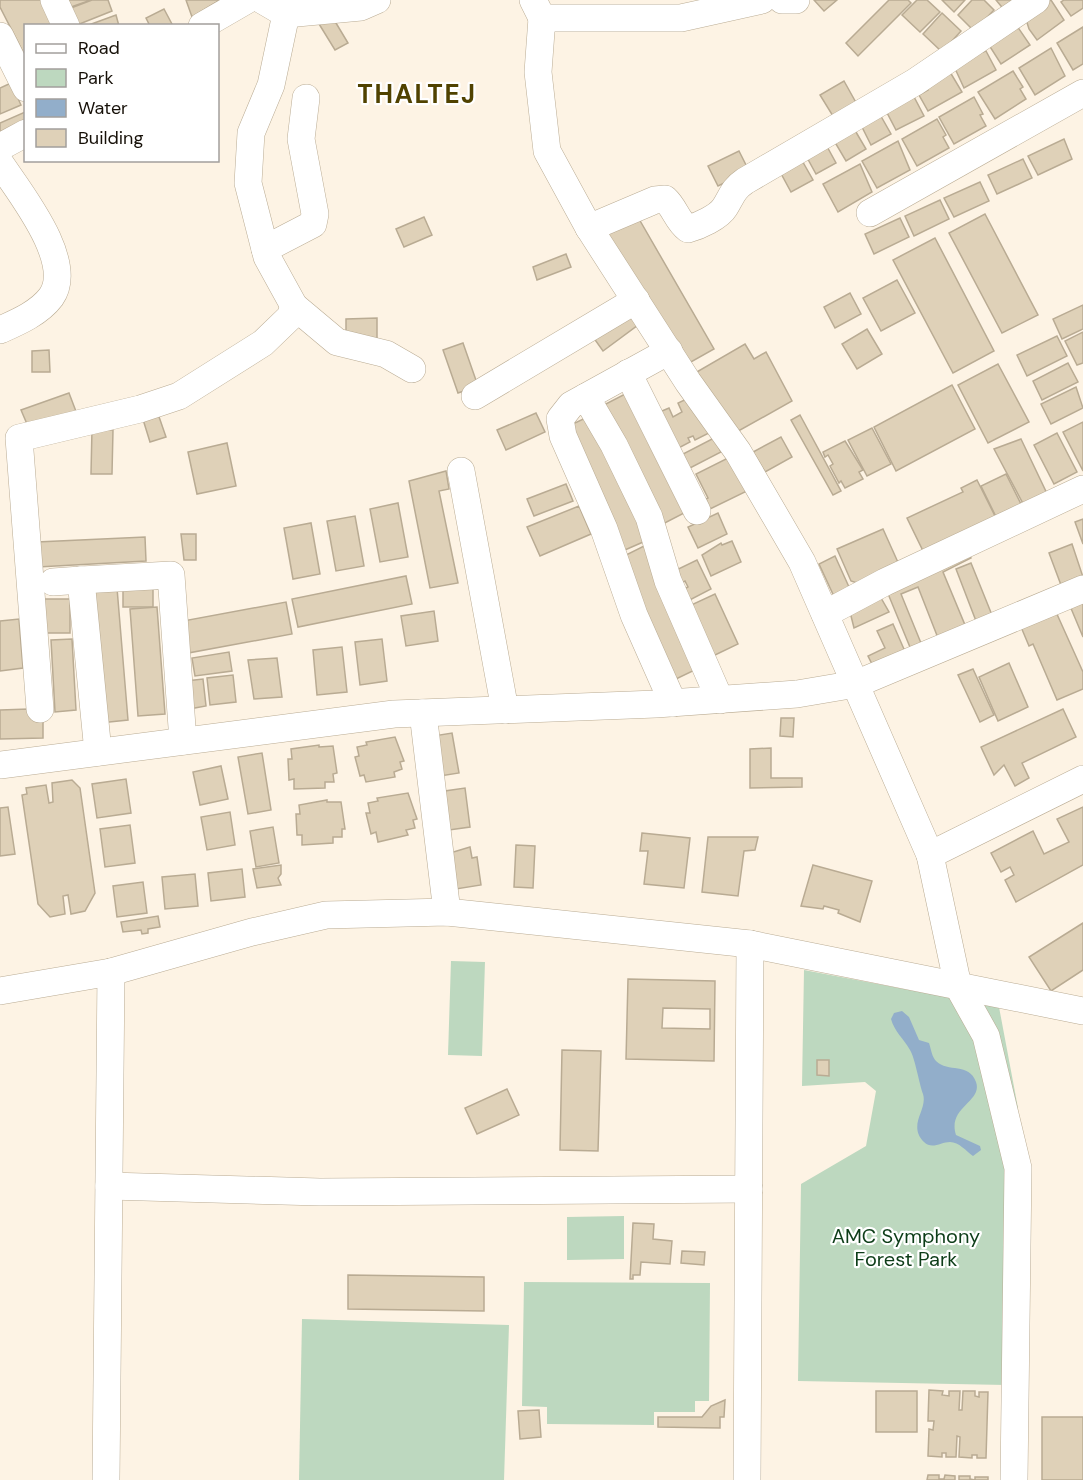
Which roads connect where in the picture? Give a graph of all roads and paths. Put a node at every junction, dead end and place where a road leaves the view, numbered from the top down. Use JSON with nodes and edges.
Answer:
{"nodes":[{"id":1,"x":54,"y":0,"type":"edge"},
{"id":2,"x":247,"y":0,"type":"edge"},
{"id":3,"x":262,"y":0,"type":"edge"},
{"id":4,"x":377,"y":0,"type":"edge"},
{"id":5,"x":762,"y":0,"type":"edge"},
{"id":6,"x":782,"y":0,"type":"edge"},
{"id":7,"x":796,"y":0,"type":"edge"},
{"id":8,"x":1036,"y":0,"type":"edge"},
{"id":9,"x":538,"y":9,"type":"edge"},
{"id":10,"x":286,"y":14,"type":"junction"},
{"id":11,"x":65,"y":24,"type":"edge"},
{"id":12,"x":205,"y":24,"type":"edge"},
{"id":13,"x":0,"y":36,"type":"edge"},
{"id":14,"x":22,"y":76,"type":"edge"},
{"id":15,"x":1083,"y":93,"type":"edge"},
{"id":16,"x":306,"y":98,"type":"dead end"},
{"id":17,"x":24,"y":134,"type":"edge"},
{"id":18,"x":0,"y":147,"type":"edge"},
{"id":19,"x":0,"y":163,"type":"edge"},
{"id":20,"x":870,"y":213,"type":"dead end"},
{"id":21,"x":589,"y":228,"type":"junction"},
{"id":22,"x":266,"y":249,"type":"junction"},
{"id":23,"x":636,"y":300,"type":"junction"},
{"id":24,"x":294,"y":306,"type":"junction"},
{"id":25,"x":0,"y":330,"type":"edge"},
{"id":26,"x":669,"y":351,"type":"junction"},
{"id":27,"x":412,"y":369,"type":"dead end"},
{"id":28,"x":628,"y":373,"type":"junction"},
{"id":29,"x":475,"y":396,"type":"dead end"},
{"id":30,"x":586,"y":397,"type":"junction"},
{"id":31,"x":9,"y":435,"type":"edge"},
{"id":32,"x":461,"y":471,"type":"dead end"},
{"id":33,"x":1083,"y":489,"type":"edge"},
{"id":34,"x":697,"y":511,"type":"dead end"},
{"id":35,"x":81,"y":580,"type":"junction"},
{"id":36,"x":53,"y":582,"type":"dead end"},
{"id":37,"x":1083,"y":589,"type":"edge"},
{"id":38,"x":825,"y":614,"type":"junction"},
{"id":39,"x":856,"y":684,"type":"junction"},
{"id":40,"x":720,"y":700,"type":"junction"},
{"id":41,"x":673,"y":703,"type":"junction"},
{"id":42,"x":40,"y":709,"type":"dead end"},
{"id":43,"x":505,"y":710,"type":"junction"},
{"id":44,"x":423,"y":713,"type":"junction"},
{"id":45,"x":183,"y":741,"type":"junction"},
{"id":46,"x":98,"y":752,"type":"junction"},
{"id":47,"x":0,"y":765,"type":"edge"},
{"id":48,"x":1083,"y":779,"type":"edge"},
{"id":49,"x":930,"y":855,"type":"junction"},
{"id":50,"x":447,"y":912,"type":"junction"},
{"id":51,"x":750,"y":944,"type":"junction"},
{"id":52,"x":111,"y":972,"type":"junction"},
{"id":53,"x":958,"y":986,"type":"junction"},
{"id":54,"x":0,"y":991,"type":"edge"},
{"id":55,"x":1083,"y":1011,"type":"edge"},
{"id":56,"x":109,"y":1186,"type":"junction"},
{"id":57,"x":749,"y":1189,"type":"junction"},
{"id":58,"x":106,"y":1480,"type":"edge"},
{"id":59,"x":747,"y":1480,"type":"edge"},
{"id":60,"x":1014,"y":1480,"type":"edge"}],
"edges":[{"from":1,"to":11,"type":"street"},
{"from":2,"to":12,"type":"street"},
{"from":3,"to":10,"type":"street"},
{"from":4,"to":10,"type":"street"},
{"from":5,"to":9,"type":"street"},
{"from":6,"to":7,"type":"street"},
{"from":8,"to":21,"type":"street"},
{"from":9,"to":21,"type":"street"},
{"from":10,"to":22,"type":"street"},
{"from":13,"to":14,"type":"street"},
{"from":15,"to":20,"type":"street"},
{"from":16,"to":22,"type":"street"},
{"from":17,"to":18,"type":"street"},
{"from":19,"to":25,"type":"street"},
{"from":21,"to":23,"type":"street"},
{"from":22,"to":24,"type":"street"},
{"from":23,"to":26,"type":"street"},
{"from":23,"to":29,"type":"street"},
{"from":24,"to":27,"type":"street"},
{"from":24,"to":31,"type":"street"},
{"from":26,"to":28,"type":"street"},
{"from":26,"to":38,"type":"street"},
{"from":28,"to":30,"type":"street"},
{"from":28,"to":34,"type":"street"},
{"from":30,"to":40,"type":"street"},
{"from":30,"to":41,"type":"street"},
{"from":31,"to":42,"type":"street"},
{"from":32,"to":43,"type":"street"},
{"from":33,"to":38,"type":"street"},
{"from":35,"to":36,"type":"street"},
{"from":35,"to":45,"type":"street"},
{"from":35,"to":46,"type":"street"},
{"from":37,"to":39,"type":"street"},
{"from":38,"to":39,"type":"street"},
{"from":39,"to":40,"type":"street"},
{"from":39,"to":49,"type":"street"},
{"from":40,"to":41,"type":"street"},
{"from":41,"to":43,"type":"street"},
{"from":43,"to":44,"type":"street"},
{"from":44,"to":45,"type":"street"},
{"from":44,"to":50,"type":"street"},
{"from":45,"to":46,"type":"street"},
{"from":46,"to":47,"type":"street"},
{"from":48,"to":49,"type":"street"},
{"from":49,"to":53,"type":"street"},
{"from":50,"to":51,"type":"street"},
{"from":50,"to":52,"type":"street"},
{"from":51,"to":53,"type":"street"},
{"from":51,"to":57,"type":"street"},
{"from":52,"to":54,"type":"street"},
{"from":52,"to":56,"type":"street"},
{"from":53,"to":55,"type":"street"},
{"from":53,"to":60,"type":"street"},
{"from":56,"to":57,"type":"street"},
{"from":56,"to":58,"type":"street"},
{"from":57,"to":59,"type":"street"}]}
